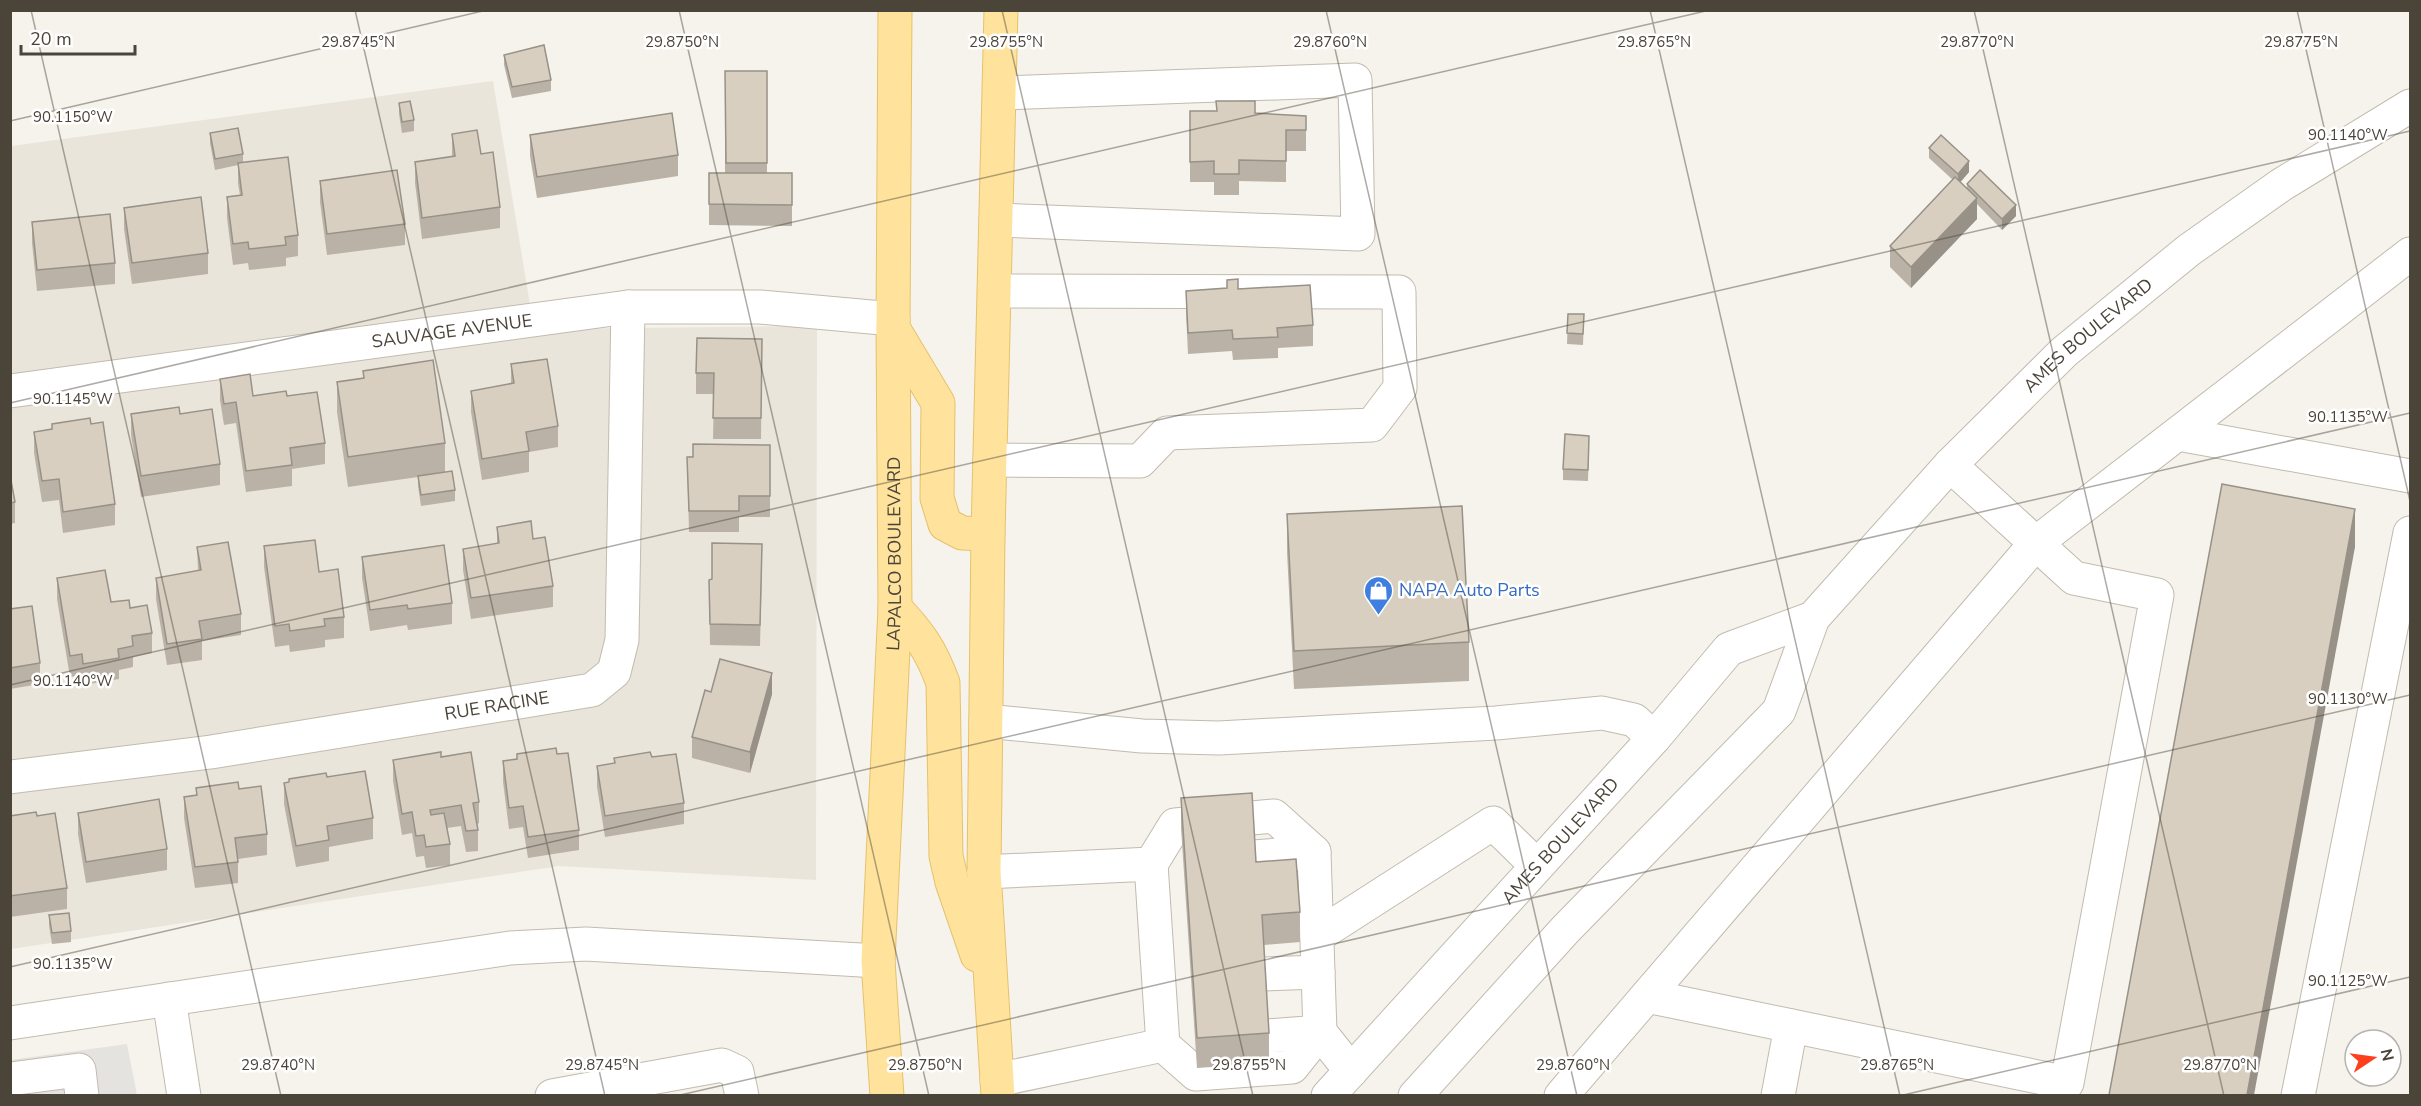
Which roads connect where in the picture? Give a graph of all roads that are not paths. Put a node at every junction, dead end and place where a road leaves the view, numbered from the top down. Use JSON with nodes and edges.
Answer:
{"nodes":[{"id":1,"x":895,"y":13,"type":"edge"},
{"id":2,"x":1001,"y":23,"type":"edge"},
{"id":3,"x":1001,"y":93,"type":"junction"},
{"id":4,"x":2410,"y":106,"type":"edge"},
{"id":5,"x":996,"y":220,"type":"junction"},
{"id":6,"x":2410,"y":254,"type":"edge"},
{"id":7,"x":994,"y":291,"type":"junction"},
{"id":8,"x":628,"y":307,"type":"junction"},
{"id":9,"x":893,"y":322,"type":"junction"},
{"id":10,"x":10,"y":392,"type":"edge"},
{"id":11,"x":2178,"y":434,"type":"junction"},
{"id":12,"x":990,"y":460,"type":"junction"},
{"id":13,"x":1950,"y":465,"type":"junction"},
{"id":14,"x":2410,"y":476,"type":"edge"},
{"id":15,"x":2410,"y":533,"type":"edge"},
{"id":16,"x":988,"y":534,"type":"junction"},
{"id":17,"x":2036,"y":543,"type":"junction"},
{"id":18,"x":896,"y":608,"type":"junction"},
{"id":19,"x":1813,"y":618,"type":"junction"},
{"id":20,"x":986,"y":722,"type":"junction"},
{"id":21,"x":1654,"y":738,"type":"junction"},
{"id":22,"x":10,"y":777,"type":"edge"},
{"id":23,"x":1314,"y":852,"type":"junction"},
{"id":24,"x":1254,"y":857,"type":"edge"},
{"id":25,"x":1167,"y":862,"type":"junction"},
{"id":26,"x":1537,"y":866,"type":"junction"},
{"id":27,"x":984,"y":872,"type":"junction"},
{"id":28,"x":1317,"y":936,"type":"junction"},
{"id":29,"x":879,"y":961,"type":"junction"},
{"id":30,"x":1318,"y":972,"type":"junction"},
{"id":31,"x":1264,"y":974,"type":"edge"},
{"id":32,"x":991,"y":994,"type":"junction"},
{"id":33,"x":1647,"y":996,"type":"junction"},
{"id":34,"x":169,"y":999,"type":"junction"},
{"id":35,"x":10,"y":1023,"type":"edge"},
{"id":36,"x":1791,"y":1026,"type":"junction"},
{"id":37,"x":1320,"y":1032,"type":"junction"},
{"id":38,"x":1268,"y":1036,"type":"edge"},
{"id":39,"x":1195,"y":1043,"type":"edge"},
{"id":40,"x":1163,"y":1045,"type":"junction"},
{"id":41,"x":1351,"y":1071,"type":"junction"},
{"id":42,"x":10,"y":1079,"type":"edge"},
{"id":43,"x":997,"y":1088,"type":"edge"},
{"id":44,"x":82,"y":1095,"type":"edge"},
{"id":45,"x":184,"y":1095,"type":"edge"},
{"id":46,"x":552,"y":1095,"type":"edge"},
{"id":47,"x":742,"y":1095,"type":"edge"},
{"id":48,"x":887,"y":1095,"type":"edge"},
{"id":49,"x":1328,"y":1095,"type":"edge"},
{"id":50,"x":1415,"y":1095,"type":"edge"},
{"id":51,"x":1562,"y":1095,"type":"edge"},
{"id":52,"x":1778,"y":1095,"type":"edge"},
{"id":53,"x":2298,"y":1095,"type":"edge"}],
"edges":[{"from":1,"to":9,"type":"main road","name":"LAPALCO BOULEVARD"},
{"from":2,"to":3,"type":"main road"},
{"from":3,"to":5,"type":"main road"},
{"from":3,"to":5,"type":"street"},
{"from":4,"to":13,"type":"street","name":"AMES BOULEVARD"},
{"from":5,"to":7,"type":"main road"},
{"from":6,"to":11,"type":"street"},
{"from":7,"to":12,"type":"main road"},
{"from":7,"to":12,"type":"street"},
{"from":8,"to":9,"type":"street","name":"SAUVAGE AVENUE"},
{"from":8,"to":10,"type":"street","name":"SAUVAGE AVENUE"},
{"from":8,"to":22,"type":"street","name":"RUE RACINE"},
{"from":9,"to":16,"type":"main road"},
{"from":9,"to":18,"type":"main road","name":"LAPALCO BOULEVARD"},
{"from":11,"to":14,"type":"street"},
{"from":11,"to":17,"type":"street"},
{"from":12,"to":16,"type":"main road"},
{"from":13,"to":17,"type":"street"},
{"from":13,"to":19,"type":"street","name":"AMES BOULEVARD"},
{"from":15,"to":53,"type":"street"},
{"from":16,"to":20,"type":"main road"},
{"from":17,"to":33,"type":"street"},
{"from":17,"to":36,"type":"street"},
{"from":18,"to":29,"type":"main road","name":"LAPALCO BOULEVARD"},
{"from":18,"to":32,"type":"main road"},
{"from":19,"to":21,"type":"street","name":"AMES BOULEVARD"},
{"from":19,"to":50,"type":"street","name":"AMES BOULEVARD"},
{"from":20,"to":21,"type":"street"},
{"from":20,"to":27,"type":"main road"},
{"from":21,"to":26,"type":"street","name":"AMES BOULEVARD"},
{"from":23,"to":24,"type":"street"},
{"from":23,"to":25,"type":"street"},
{"from":23,"to":28,"type":"street"},
{"from":25,"to":27,"type":"street"},
{"from":25,"to":40,"type":"street"},
{"from":26,"to":28,"type":"street"},
{"from":26,"to":41,"type":"street","name":"AMES BOULEVARD"},
{"from":27,"to":32,"type":"main road"},
{"from":28,"to":30,"type":"street"},
{"from":29,"to":34,"type":"street"},
{"from":29,"to":48,"type":"main road","name":"LAPALCO BOULEVARD"},
{"from":30,"to":31,"type":"street"},
{"from":30,"to":37,"type":"street"},
{"from":32,"to":43,"type":"main road"},
{"from":33,"to":36,"type":"street"},
{"from":33,"to":51,"type":"street"},
{"from":34,"to":35,"type":"street"},
{"from":34,"to":45,"type":"street"},
{"from":36,"to":52,"type":"street"},
{"from":37,"to":38,"type":"street"},
{"from":37,"to":40,"type":"street"},
{"from":37,"to":41,"type":"street"},
{"from":39,"to":40,"type":"street"},
{"from":40,"to":43,"type":"street"},
{"from":41,"to":49,"type":"street","name":"AMES BOULEVARD"},
{"from":42,"to":44,"type":"street"},
{"from":46,"to":47,"type":"street"}]}
